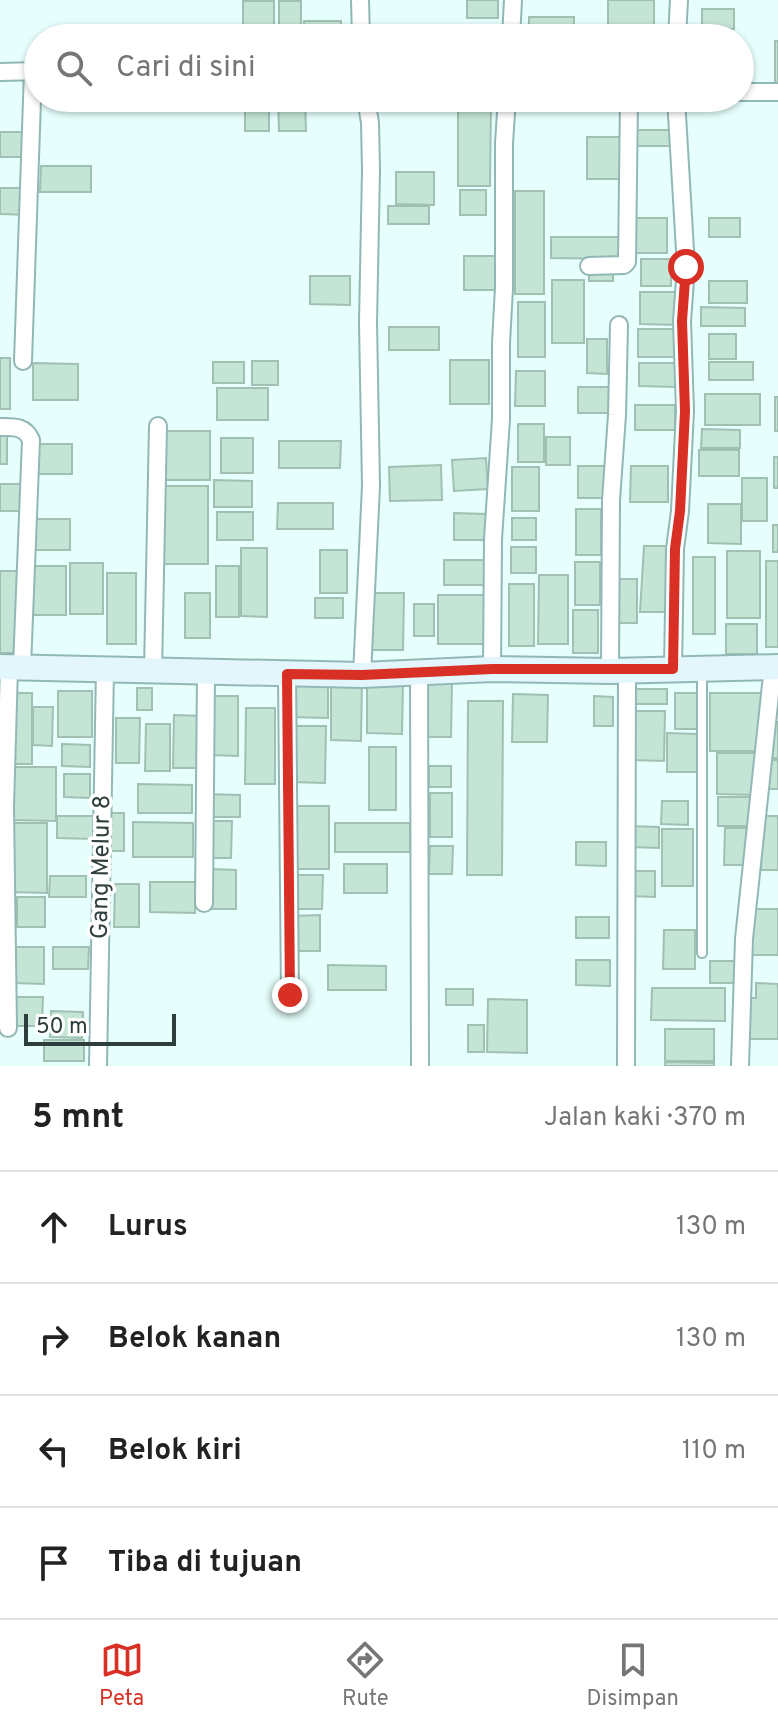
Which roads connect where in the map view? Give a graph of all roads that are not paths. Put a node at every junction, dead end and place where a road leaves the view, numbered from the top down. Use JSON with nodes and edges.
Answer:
{"nodes":[{"id":1,"x":360,"y":0,"type":"edge"},
{"id":2,"x":513,"y":0,"type":"edge"},
{"id":3,"x":679,"y":0,"type":"edge"},
{"id":4,"x":361,"y":24,"type":"edge"},
{"id":5,"x":512,"y":24,"type":"edge"},
{"id":6,"x":678,"y":24,"type":"edge"},
{"id":7,"x":24,"y":71,"type":"edge"},
{"id":8,"x":0,"y":72,"type":"edge"},
{"id":9,"x":754,"y":92,"type":"edge"},
{"id":10,"x":778,"y":92,"type":"edge"},
{"id":11,"x":34,"y":112,"type":"edge"},
{"id":12,"x":368,"y":112,"type":"edge"},
{"id":13,"x":506,"y":112,"type":"edge"},
{"id":14,"x":629,"y":112,"type":"edge"},
{"id":15,"x":677,"y":112,"type":"edge"},
{"id":16,"x":589,"y":266,"type":"dead end"},
{"id":17,"x":619,"y":325,"type":"dead end"},
{"id":18,"x":23,"y":361,"type":"dead end"},
{"id":19,"x":158,"y":426,"type":"dead end"},
{"id":20,"x":0,"y":427,"type":"edge"},
{"id":21,"x":775,"y":666,"type":"edge"},
{"id":22,"x":10,"y":667,"type":"edge"},
{"id":23,"x":105,"y":669,"type":"junction"},
{"id":24,"x":492,"y":669,"type":"junction"},
{"id":25,"x":673,"y":669,"type":"junction"},
{"id":26,"x":702,"y":669,"type":"junction"},
{"id":27,"x":153,"y":671,"type":"junction"},
{"id":28,"x":618,"y":671,"type":"junction"},
{"id":29,"x":206,"y":673,"type":"junction"},
{"id":30,"x":419,"y":673,"type":"junction"},
{"id":31,"x":287,"y":674,"type":"junction"},
{"id":32,"x":362,"y":675,"type":"junction"},
{"id":33,"x":204,"y":903,"type":"dead end"},
{"id":34,"x":702,"y":953,"type":"dead end"},
{"id":35,"x":290,"y":995,"type":"dead end"},
{"id":36,"x":8,"y":1028,"type":"dead end"},
{"id":37,"x":98,"y":1066,"type":"edge"},
{"id":38,"x":420,"y":1066,"type":"edge"},
{"id":39,"x":626,"y":1066,"type":"edge"},
{"id":40,"x":740,"y":1066,"type":"edge"}],
"edges":[{"from":1,"to":4,"type":"street"},
{"from":2,"to":5,"type":"street"},
{"from":3,"to":6,"type":"street"},
{"from":7,"to":8,"type":"street"},
{"from":9,"to":10,"type":"street"},
{"from":11,"to":18,"type":"street"},
{"from":12,"to":32,"type":"street"},
{"from":13,"to":24,"type":"street"},
{"from":14,"to":16,"type":"street"},
{"from":15,"to":25,"type":"street"},
{"from":17,"to":28,"type":"street"},
{"from":19,"to":27,"type":"street"},
{"from":20,"to":22,"type":"street"},
{"from":21,"to":26,"type":"street"},
{"from":21,"to":40,"type":"street"},
{"from":22,"to":23,"type":"street"},
{"from":22,"to":36,"type":"street"},
{"from":23,"to":27,"type":"street"},
{"from":23,"to":37,"type":"street","name":"Gang Melur 8"},
{"from":24,"to":28,"type":"street"},
{"from":24,"to":30,"type":"street"},
{"from":25,"to":26,"type":"street"},
{"from":25,"to":28,"type":"street"},
{"from":26,"to":34,"type":"lane"},
{"from":27,"to":29,"type":"street"},
{"from":28,"to":39,"type":"street"},
{"from":29,"to":31,"type":"street"},
{"from":29,"to":33,"type":"street"},
{"from":30,"to":32,"type":"street"},
{"from":30,"to":38,"type":"street"},
{"from":31,"to":32,"type":"street"},
{"from":31,"to":35,"type":"street"}]}
